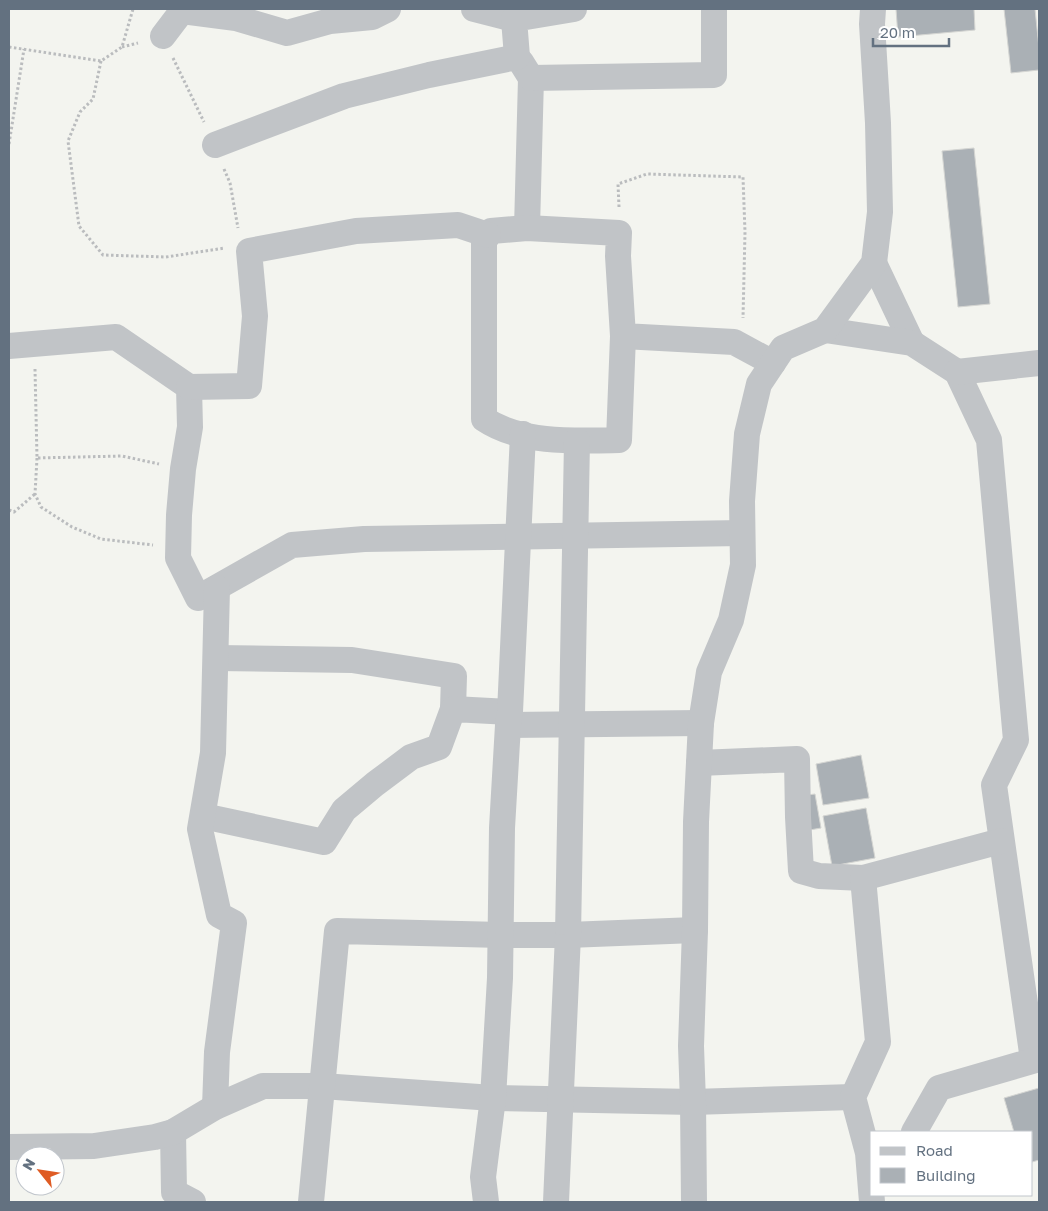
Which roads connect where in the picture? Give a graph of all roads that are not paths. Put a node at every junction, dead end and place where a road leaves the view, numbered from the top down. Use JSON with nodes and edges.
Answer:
{"nodes":[{"id":1,"x":388,"y":9,"type":"edge"},
{"id":2,"x":474,"y":9,"type":"edge"},
{"id":3,"x":574,"y":9,"type":"edge"},
{"id":4,"x":714,"y":9,"type":"edge"},
{"id":5,"x":873,"y":9,"type":"edge"},
{"id":6,"x":331,"y":15,"type":"edge"},
{"id":7,"x":514,"y":19,"type":"junction"},
{"id":8,"x":163,"y":36,"type":"dead end"},
{"id":9,"x":524,"y":67,"type":"junction"},
{"id":10,"x":215,"y":145,"type":"dead end"},
{"id":11,"x":527,"y":228,"type":"junction"},
{"id":12,"x":488,"y":235,"type":"junction"},
{"id":13,"x":874,"y":263,"type":"junction"},
{"id":14,"x":825,"y":330,"type":"junction"},
{"id":15,"x":623,"y":336,"type":"junction"},
{"id":16,"x":912,"y":343,"type":"junction"},
{"id":17,"x":21,"y":345,"type":"edge"},
{"id":18,"x":773,"y":363,"type":"junction"},
{"id":19,"x":1039,"y":363,"type":"edge"},
{"id":20,"x":957,"y":372,"type":"junction"},
{"id":21,"x":189,"y":387,"type":"junction"},
{"id":22,"x":523,"y":434,"type":"junction"},
{"id":23,"x":577,"y":441,"type":"junction"},
{"id":24,"x":742,"y":533,"type":"junction"},
{"id":25,"x":574,"y":535,"type":"junction"},
{"id":26,"x":518,"y":536,"type":"junction"},
{"id":27,"x":217,"y":588,"type":"junction"},
{"id":28,"x":216,"y":658,"type":"junction"},
{"id":29,"x":453,"y":709,"type":"junction"},
{"id":30,"x":509,"y":718,"type":"junction"},
{"id":31,"x":701,"y":723,"type":"junction"},
{"id":32,"x":571,"y":724,"type":"junction"},
{"id":33,"x":699,"y":763,"type":"junction"},
{"id":34,"x":202,"y":816,"type":"junction"},
{"id":35,"x":1001,"y":842,"type":"junction"},
{"id":36,"x":862,"y":878,"type":"junction"},
{"id":37,"x":695,"y":930,"type":"junction"},
{"id":38,"x":502,"y":935,"type":"junction"},
{"id":39,"x":568,"y":935,"type":"junction"},
{"id":40,"x":1036,"y":1060,"type":"edge"},
{"id":41,"x":322,"y":1086,"type":"junction"},
{"id":42,"x":853,"y":1097,"type":"junction"},
{"id":43,"x":493,"y":1098,"type":"junction"},
{"id":44,"x":562,"y":1099,"type":"junction"},
{"id":45,"x":693,"y":1102,"type":"junction"},
{"id":46,"x":215,"y":1106,"type":"junction"},
{"id":47,"x":915,"y":1131,"type":"edge"},
{"id":48,"x":173,"y":1132,"type":"junction"},
{"id":49,"x":9,"y":1148,"type":"edge"},
{"id":50,"x":870,"y":1174,"type":"edge"},
{"id":51,"x":180,"y":1199,"type":"edge"},
{"id":52,"x":311,"y":1202,"type":"edge"},
{"id":53,"x":486,"y":1202,"type":"edge"},
{"id":54,"x":556,"y":1202,"type":"edge"},
{"id":55,"x":694,"y":1202,"type":"edge"}],
"edges":[{"from":1,"to":6,"type":"street"},
{"from":2,"to":7,"type":"street"},
{"from":3,"to":7,"type":"street"},
{"from":4,"to":9,"type":"street"},
{"from":5,"to":13,"type":"street"},
{"from":6,"to":8,"type":"street"},
{"from":7,"to":9,"type":"street"},
{"from":9,"to":10,"type":"street"},
{"from":9,"to":11,"type":"street"},
{"from":11,"to":12,"type":"street"},
{"from":11,"to":15,"type":"street"},
{"from":12,"to":21,"type":"street"},
{"from":12,"to":22,"type":"street"},
{"from":13,"to":14,"type":"street"},
{"from":13,"to":16,"type":"street"},
{"from":14,"to":16,"type":"street"},
{"from":14,"to":18,"type":"street"},
{"from":15,"to":18,"type":"street"},
{"from":15,"to":23,"type":"street"},
{"from":16,"to":20,"type":"street"},
{"from":17,"to":21,"type":"street"},
{"from":18,"to":24,"type":"street"},
{"from":19,"to":20,"type":"street"},
{"from":20,"to":35,"type":"street"},
{"from":21,"to":27,"type":"street"},
{"from":22,"to":23,"type":"street"},
{"from":22,"to":26,"type":"street"},
{"from":23,"to":25,"type":"street"},
{"from":24,"to":25,"type":"street"},
{"from":24,"to":31,"type":"street"},
{"from":25,"to":26,"type":"street"},
{"from":25,"to":32,"type":"street"},
{"from":26,"to":27,"type":"street"},
{"from":26,"to":30,"type":"street"},
{"from":27,"to":28,"type":"street"},
{"from":28,"to":29,"type":"street"},
{"from":28,"to":34,"type":"street"},
{"from":29,"to":30,"type":"street"},
{"from":29,"to":34,"type":"street"},
{"from":30,"to":32,"type":"street"},
{"from":30,"to":38,"type":"street"},
{"from":31,"to":32,"type":"street"},
{"from":31,"to":33,"type":"street"},
{"from":32,"to":39,"type":"street"},
{"from":33,"to":36,"type":"street"},
{"from":33,"to":37,"type":"street"},
{"from":34,"to":46,"type":"street"},
{"from":35,"to":36,"type":"street"},
{"from":35,"to":40,"type":"street"},
{"from":36,"to":42,"type":"street"},
{"from":37,"to":39,"type":"street"},
{"from":37,"to":45,"type":"street"},
{"from":38,"to":39,"type":"street"},
{"from":38,"to":41,"type":"street"},
{"from":38,"to":43,"type":"street"},
{"from":39,"to":44,"type":"street"},
{"from":40,"to":47,"type":"street"},
{"from":41,"to":43,"type":"street"},
{"from":41,"to":46,"type":"street"},
{"from":41,"to":52,"type":"street"},
{"from":42,"to":45,"type":"street"},
{"from":42,"to":50,"type":"street"},
{"from":43,"to":44,"type":"street"},
{"from":43,"to":53,"type":"street"},
{"from":44,"to":45,"type":"street"},
{"from":44,"to":54,"type":"street"},
{"from":45,"to":55,"type":"street"},
{"from":46,"to":48,"type":"street"},
{"from":48,"to":49,"type":"street"},
{"from":48,"to":51,"type":"street"}]}
